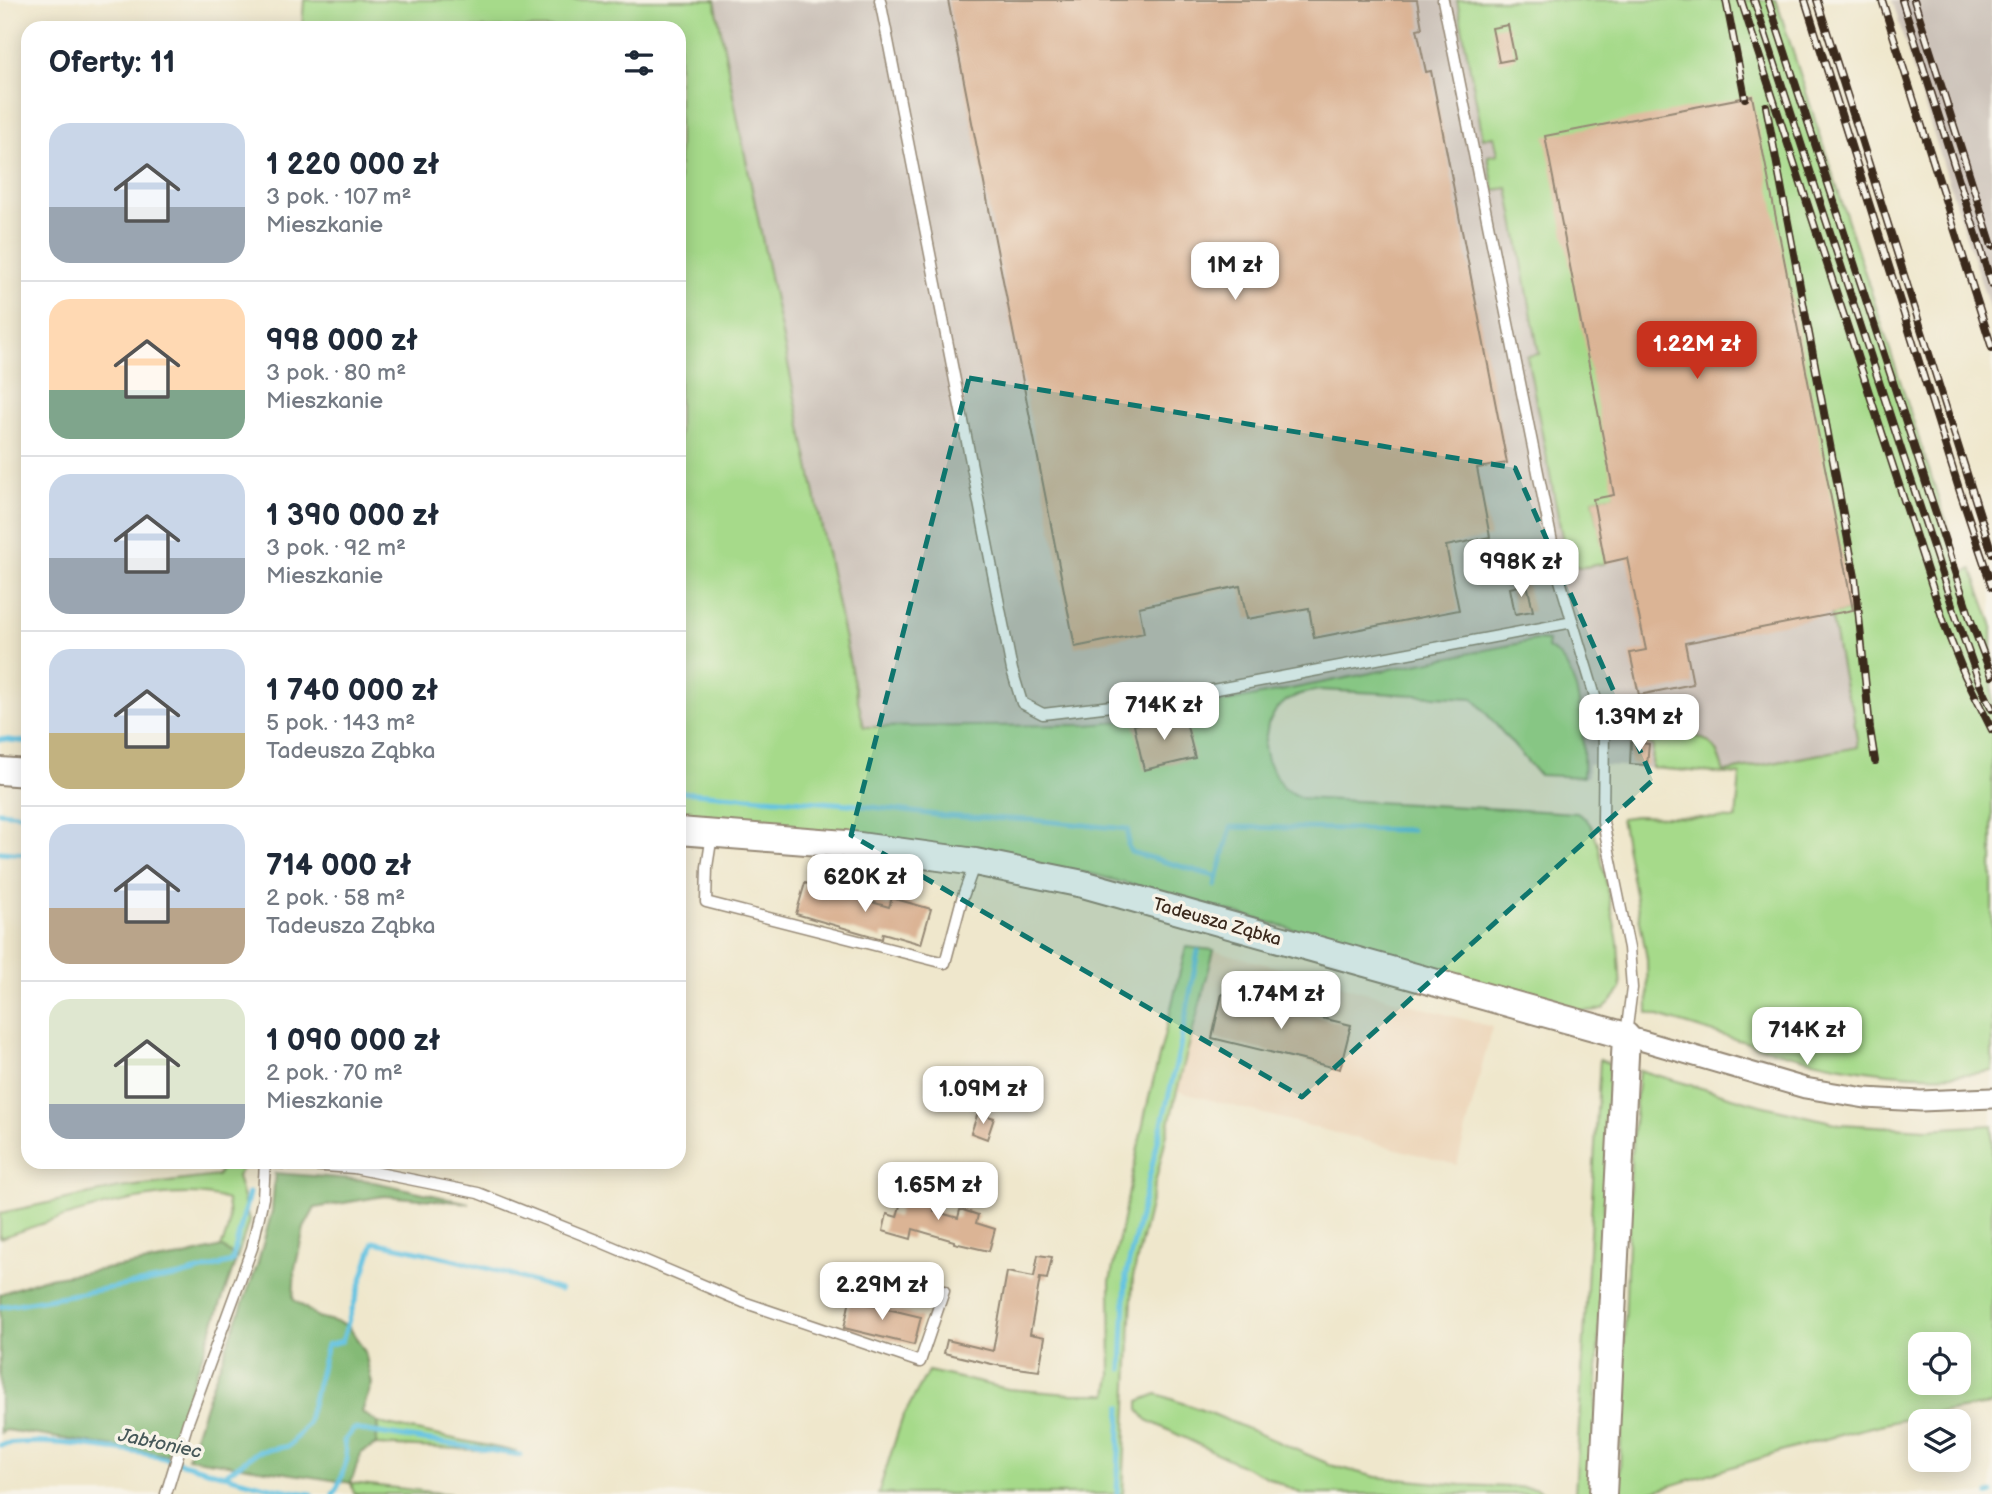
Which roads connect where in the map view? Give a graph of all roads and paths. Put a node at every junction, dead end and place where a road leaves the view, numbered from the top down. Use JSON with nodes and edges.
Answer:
{"nodes":[{"id":1,"x":880,"y":0,"type":"edge"},
{"id":2,"x":1443,"y":0,"type":"edge"},
{"id":3,"x":1573,"y":622,"type":"junction"},
{"id":4,"x":0,"y":771,"type":"edge"},
{"id":5,"x":21,"y":772,"type":"edge"},
{"id":6,"x":686,"y":832,"type":"edge"},
{"id":7,"x":712,"y":834,"type":"junction"},
{"id":8,"x":975,"y":862,"type":"junction"},
{"id":9,"x":1626,"y":1036,"type":"junction"},
{"id":10,"x":1992,"y":1098,"type":"edge"},
{"id":11,"x":265,"y":1169,"type":"edge"},
{"id":12,"x":359,"y":1169,"type":"edge"},
{"id":13,"x":944,"y":1291,"type":"dead end"},
{"id":14,"x":166,"y":1494,"type":"edge"},
{"id":15,"x":1604,"y":1494,"type":"edge"}],
"edges":[{"from":1,"to":3,"type":"lane"},
{"from":2,"to":3,"type":"lane"},
{"from":3,"to":9,"type":"lane"},
{"from":4,"to":5,"type":"street"},
{"from":6,"to":7,"type":"street","name":"Tadeusza Ząbka"},
{"from":7,"to":8,"type":"street","name":"Tadeusza Ząbka"},
{"from":7,"to":8,"type":"lane"},
{"from":8,"to":9,"type":"street","name":"Tadeusza Ząbka"},
{"from":9,"to":10,"type":"street","name":"Tadeusza Ząbka"},
{"from":9,"to":15,"type":"street"},
{"from":11,"to":14,"type":"lane"},
{"from":12,"to":13,"type":"lane"}]}
